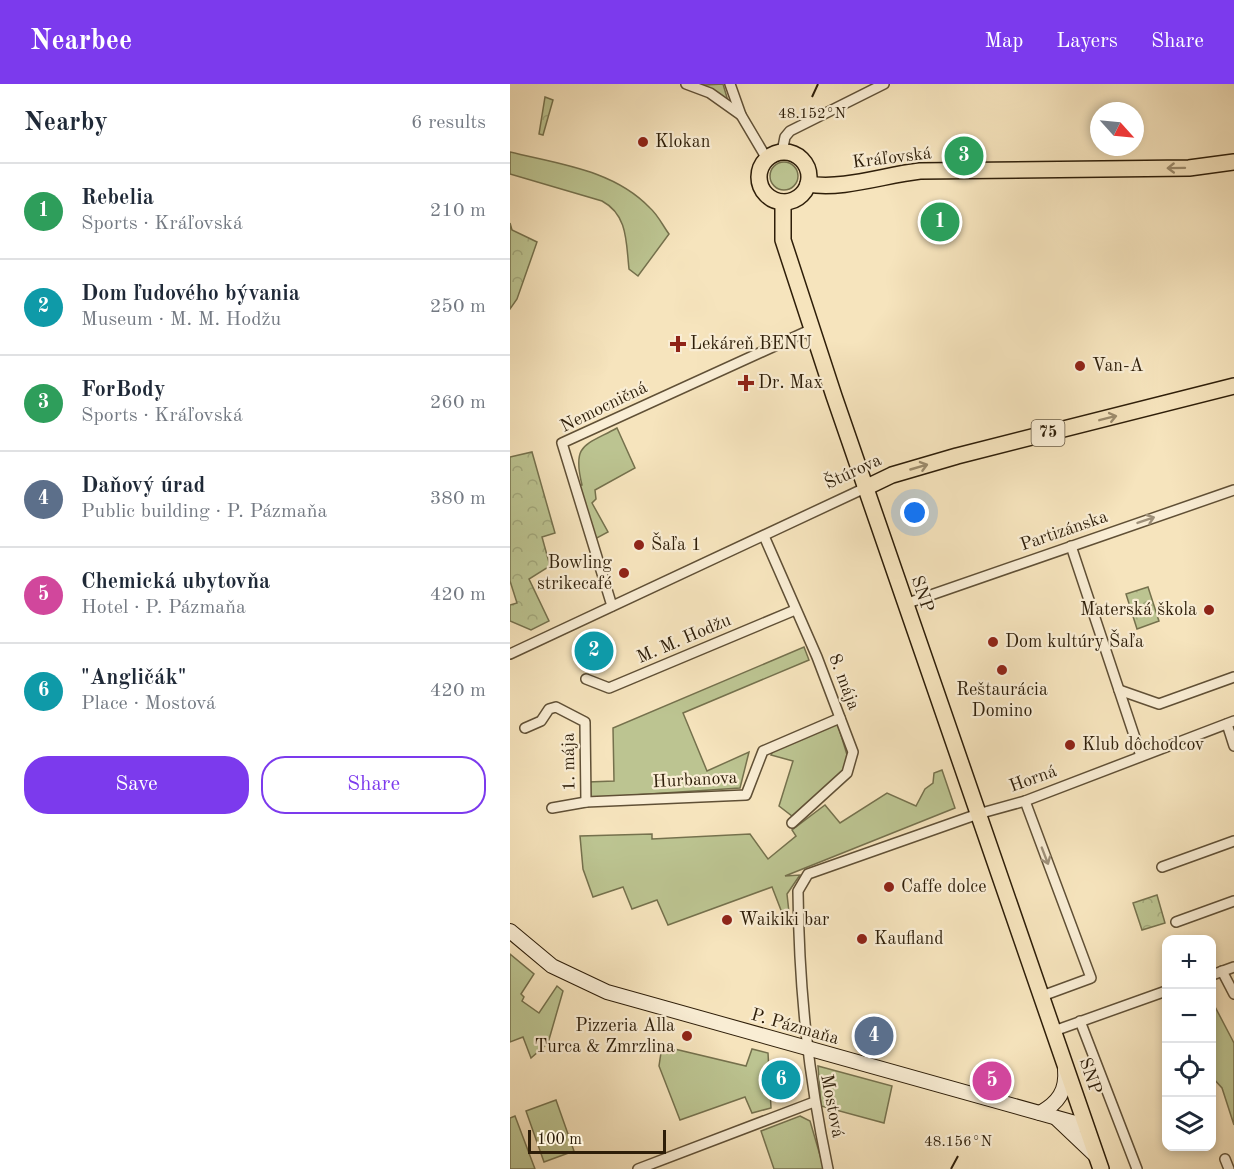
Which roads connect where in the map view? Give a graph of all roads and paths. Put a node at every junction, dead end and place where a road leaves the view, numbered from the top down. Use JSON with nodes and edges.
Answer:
{"nodes":[{"id":1,"x":686,"y":84,"type":"edge"},
{"id":2,"x":730,"y":84,"type":"edge"},
{"id":3,"x":884,"y":84,"type":"edge"},
{"id":4,"x":741,"y":115,"type":"junction"},
{"id":5,"x":782,"y":152,"type":"junction"},
{"id":6,"x":767,"y":159,"type":"junction"},
{"id":7,"x":1234,"y":162,"type":"edge"},
{"id":8,"x":808,"y":184,"type":"junction"},
{"id":9,"x":783,"y":202,"type":"junction"},
{"id":10,"x":812,"y":328,"type":"junction"},
{"id":11,"x":1234,"y":386,"type":"edge"},
{"id":12,"x":865,"y":488,"type":"junction"},
{"id":13,"x":1234,"y":490,"type":"edge"},
{"id":14,"x":764,"y":536,"type":"junction"},
{"id":15,"x":1071,"y":546,"type":"junction"},
{"id":16,"x":905,"y":604,"type":"junction"},
{"id":17,"x":612,"y":606,"type":"junction"},
{"id":18,"x":795,"y":610,"type":"junction"},
{"id":19,"x":510,"y":654,"type":"edge"},
{"id":20,"x":1234,"y":677,"type":"edge"},
{"id":21,"x":586,"y":679,"type":"dead end"},
{"id":22,"x":1119,"y":690,"type":"junction"},
{"id":23,"x":840,"y":718,"type":"junction"},
{"id":24,"x":1230,"y":722,"type":"edge"},
{"id":25,"x":525,"y":728,"type":"dead end"},
{"id":26,"x":1234,"y":746,"type":"edge"},
{"id":27,"x":1141,"y":756,"type":"junction"},
{"id":28,"x":1025,"y":801,"type":"junction"},
{"id":29,"x":586,"y":802,"type":"junction"},
{"id":30,"x":552,"y":808,"type":"dead end"},
{"id":31,"x":978,"y":814,"type":"junction"},
{"id":32,"x":962,"y":820,"type":"junction"},
{"id":33,"x":792,"y":824,"type":"dead end"},
{"id":34,"x":984,"y":831,"type":"junction"},
{"id":35,"x":1234,"y":841,"type":"edge"},
{"id":36,"x":1162,"y":867,"type":"dead end"},
{"id":37,"x":1234,"y":901,"type":"edge"},
{"id":38,"x":1176,"y":922,"type":"dead end"},
{"id":39,"x":510,"y":931,"type":"edge"},
{"id":40,"x":1234,"y":967,"type":"edge"},
{"id":41,"x":1222,"y":971,"type":"junction"},
{"id":42,"x":1216,"y":973,"type":"edge"},
{"id":43,"x":1162,"y":993,"type":"edge"},
{"id":44,"x":1234,"y":994,"type":"edge"},
{"id":45,"x":1042,"y":996,"type":"junction"},
{"id":46,"x":1080,"y":1021,"type":"junction"},
{"id":47,"x":1054,"y":1031,"type":"junction"},
{"id":48,"x":806,"y":1048,"type":"junction"},
{"id":49,"x":1065,"y":1062,"type":"junction"},
{"id":50,"x":814,"y":1102,"type":"junction"},
{"id":51,"x":1040,"y":1113,"type":"junction"},
{"id":52,"x":1055,"y":1117,"type":"junction"},
{"id":53,"x":1086,"y":1126,"type":"junction"},
{"id":54,"x":1225,"y":1158,"type":"dead end"},
{"id":55,"x":1099,"y":1163,"type":"edge"},
{"id":56,"x":638,"y":1169,"type":"edge"},
{"id":57,"x":828,"y":1169,"type":"edge"},
{"id":58,"x":1137,"y":1169,"type":"edge"},
{"id":59,"x":1229,"y":1169,"type":"edge"}],
"edges":[{"from":1,"to":4,"type":"street"},
{"from":2,"to":4,"type":"street"},
{"from":3,"to":5,"type":"street"},
{"from":4,"to":6,"type":"street"},
{"from":5,"to":6,"type":"main road"},
{"from":5,"to":8,"type":"main road"},
{"from":6,"to":9,"type":"main road"},
{"from":7,"to":8,"type":"main road","name":"Kráľovská","one_way":true},
{"from":8,"to":9,"type":"main road"},
{"from":9,"to":10,"type":"main road","name":"SNP"},
{"from":10,"to":12,"type":"main road","name":"SNP"},
{"from":10,"to":17,"type":"street","name":"Nemocničná"},
{"from":12,"to":11,"type":"main road","name":"Štúrova","number":"75","one_way":true},
{"from":12,"to":14,"type":"street","name":"Štúrova"},
{"from":12,"to":16,"type":"main road","name":"SNP"},
{"from":15,"to":13,"type":"street","name":"Partizánska","one_way":true},
{"from":14,"to":17,"type":"street","name":"Štúrova"},
{"from":14,"to":18,"type":"street","name":"8. mája"},
{"from":15,"to":16,"type":"street","name":"Partizánska"},
{"from":15,"to":22,"type":"street"},
{"from":16,"to":31,"type":"main road","name":"SNP"},
{"from":17,"to":19,"type":"street","name":"Štúrova"},
{"from":18,"to":21,"type":"street","name":"M. M. Hodžu"},
{"from":18,"to":23,"type":"street","name":"8. mája"},
{"from":20,"to":22,"type":"street"},
{"from":22,"to":27,"type":"street"},
{"from":23,"to":29,"type":"street","name":"Hurbanova"},
{"from":23,"to":33,"type":"street","name":"8. mája"},
{"from":24,"to":26,"type":"street"},
{"from":24,"to":27,"type":"street","name":"Horná"},
{"from":25,"to":29,"type":"street","name":"1. mája"},
{"from":27,"to":28,"type":"street","name":"Horná"},
{"from":28,"to":31,"type":"street","name":"Horná"},
{"from":28,"to":45,"type":"street","one_way":true},
{"from":29,"to":30,"type":"street","name":"Hurbanova"},
{"from":31,"to":32,"type":"street","name":"Horná"},
{"from":31,"to":34,"type":"main road","name":"SNP"},
{"from":32,"to":34,"type":"street"},
{"from":32,"to":48,"type":"street","name":"Mostová"},
{"from":34,"to":45,"type":"main road","name":"SNP"},
{"from":35,"to":36,"type":"street"},
{"from":37,"to":38,"type":"street"},
{"from":39,"to":48,"type":"main road","name":"P. Pázmaňa"},
{"from":40,"to":41,"type":"street"},
{"from":41,"to":42,"type":"street"},
{"from":41,"to":44,"type":"street"},
{"from":43,"to":46,"type":"street"},
{"from":45,"to":47,"type":"main road","name":"SNP"},
{"from":46,"to":47,"type":"street"},
{"from":46,"to":58,"type":"street"},
{"from":47,"to":49,"type":"main road","name":"SNP"},
{"from":48,"to":50,"type":"street","name":"Mostová"},
{"from":48,"to":51,"type":"main road","name":"P. Pázmaňa"},
{"from":49,"to":51,"type":"main road"},
{"from":49,"to":53,"type":"main road","name":"SNP"},
{"from":50,"to":56,"type":"street"},
{"from":50,"to":57,"type":"street","name":"Mostová"},
{"from":51,"to":52,"type":"main road","name":"P. Pázmaňa"},
{"from":52,"to":53,"type":"main road","name":"P. Pázmaňa"},
{"from":52,"to":55,"type":"main road"},
{"from":53,"to":55,"type":"main road","name":"SNP"},
{"from":54,"to":59,"type":"street"}]}
